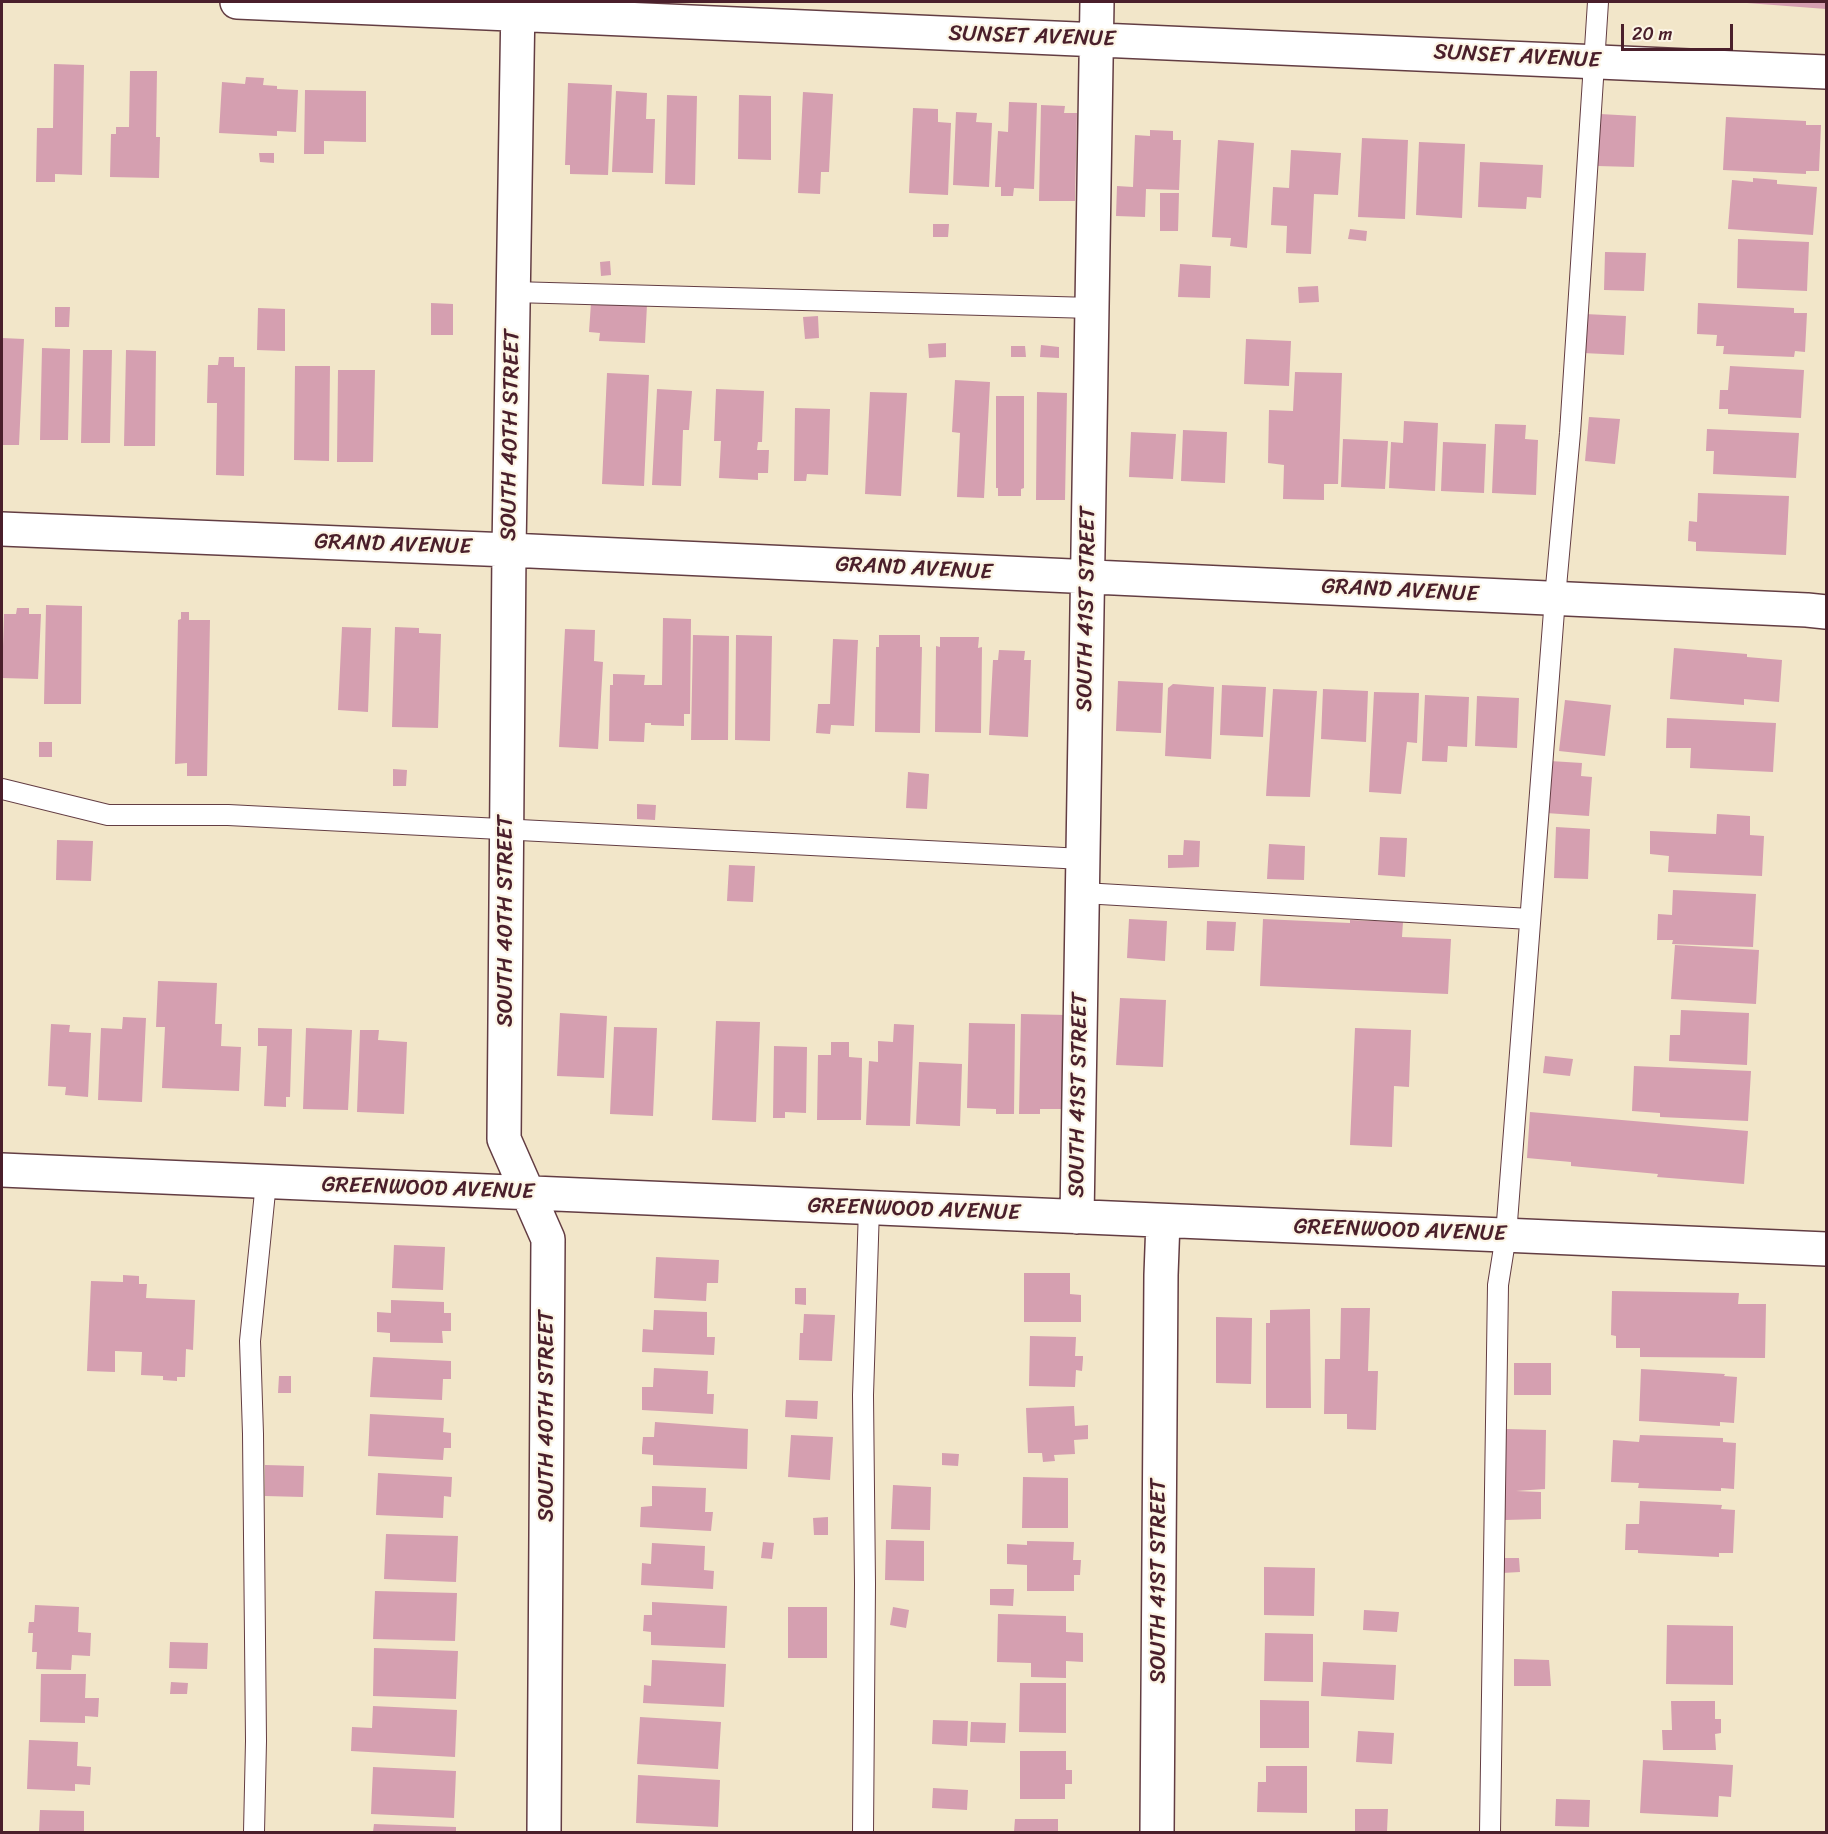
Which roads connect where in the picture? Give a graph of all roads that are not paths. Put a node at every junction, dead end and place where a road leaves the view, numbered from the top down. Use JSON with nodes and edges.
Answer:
{"nodes":[{"id":1,"x":237,"y":2,"type":"edge"},
{"id":2,"x":1097,"y":2,"type":"edge"},
{"id":3,"x":1598,"y":2,"type":"edge"},
{"id":4,"x":518,"y":8,"type":"edge"},
{"id":5,"x":1096,"y":40,"type":"junction"},
{"id":6,"x":1594,"y":60,"type":"junction"},
{"id":7,"x":1827,"y":72,"type":"edge"},
{"id":8,"x":513,"y":292,"type":"junction"},
{"id":9,"x":1092,"y":308,"type":"junction"},
{"id":10,"x":2,"y":529,"type":"edge"},
{"id":11,"x":509,"y":550,"type":"junction"},
{"id":12,"x":1088,"y":577,"type":"junction"},
{"id":13,"x":1555,"y":598,"type":"junction"},
{"id":14,"x":1827,"y":612,"type":"edge"},
{"id":15,"x":2,"y":789,"type":"edge"},
{"id":16,"x":507,"y":830,"type":"junction"},
{"id":17,"x":1083,"y":859,"type":"junction"},
{"id":18,"x":1083,"y":893,"type":"junction"},
{"id":19,"x":1530,"y":919,"type":"junction"},
{"id":20,"x":2,"y":1170,"type":"edge"},
{"id":21,"x":266,"y":1182,"type":"junction"},
{"id":22,"x":527,"y":1193,"type":"junction"},
{"id":23,"x":869,"y":1208,"type":"junction"},
{"id":24,"x":1077,"y":1217,"type":"junction"},
{"id":25,"x":1163,"y":1221,"type":"junction"},
{"id":26,"x":1506,"y":1235,"type":"junction"},
{"id":27,"x":1827,"y":1249,"type":"edge"},
{"id":28,"x":254,"y":1833,"type":"edge"},
{"id":29,"x":544,"y":1833,"type":"edge"},
{"id":30,"x":863,"y":1833,"type":"edge"},
{"id":31,"x":1157,"y":1833,"type":"edge"},
{"id":32,"x":1490,"y":1833,"type":"edge"}],
"edges":[{"from":1,"to":4,"type":"street","name":"SUNSET AVENUE"},
{"from":2,"to":5,"type":"street","name":"SOUTH 41ST STREET"},
{"from":3,"to":6,"type":"lane"},
{"from":4,"to":5,"type":"street","name":"SUNSET AVENUE"},
{"from":4,"to":8,"type":"street","name":"SOUTH 40TH STREET"},
{"from":5,"to":6,"type":"street","name":"SUNSET AVENUE"},
{"from":5,"to":9,"type":"street","name":"SOUTH 41ST STREET"},
{"from":6,"to":7,"type":"street","name":"SUNSET AVENUE"},
{"from":6,"to":13,"type":"lane"},
{"from":8,"to":9,"type":"lane"},
{"from":8,"to":11,"type":"street","name":"SOUTH 40TH STREET"},
{"from":9,"to":12,"type":"street","name":"SOUTH 41ST STREET"},
{"from":10,"to":11,"type":"street","name":"GRAND AVENUE"},
{"from":11,"to":12,"type":"street","name":"GRAND AVENUE"},
{"from":11,"to":16,"type":"street","name":"SOUTH 40TH STREET"},
{"from":12,"to":13,"type":"street","name":"GRAND AVENUE"},
{"from":12,"to":17,"type":"street","name":"SOUTH 41ST STREET"},
{"from":13,"to":14,"type":"street","name":"GRAND AVENUE"},
{"from":13,"to":19,"type":"lane"},
{"from":15,"to":16,"type":"lane"},
{"from":16,"to":17,"type":"lane"},
{"from":16,"to":22,"type":"street","name":"SOUTH 40TH STREET"},
{"from":17,"to":18,"type":"street","name":"SOUTH 41ST STREET"},
{"from":18,"to":19,"type":"lane"},
{"from":18,"to":24,"type":"street","name":"SOUTH 41ST STREET"},
{"from":19,"to":26,"type":"lane"},
{"from":20,"to":21,"type":"street","name":"GREENWOOD AVENUE"},
{"from":21,"to":22,"type":"street","name":"GREENWOOD AVENUE"},
{"from":21,"to":28,"type":"lane"},
{"from":22,"to":23,"type":"street","name":"GREENWOOD AVENUE"},
{"from":22,"to":29,"type":"street","name":"SOUTH 40TH STREET"},
{"from":23,"to":24,"type":"street","name":"GREENWOOD AVENUE"},
{"from":23,"to":30,"type":"lane"},
{"from":24,"to":25,"type":"street","name":"GREENWOOD AVENUE"},
{"from":25,"to":26,"type":"street","name":"GREENWOOD AVENUE"},
{"from":25,"to":31,"type":"street","name":"SOUTH 41ST STREET"},
{"from":26,"to":27,"type":"street","name":"GREENWOOD AVENUE"},
{"from":26,"to":32,"type":"lane"}]}
